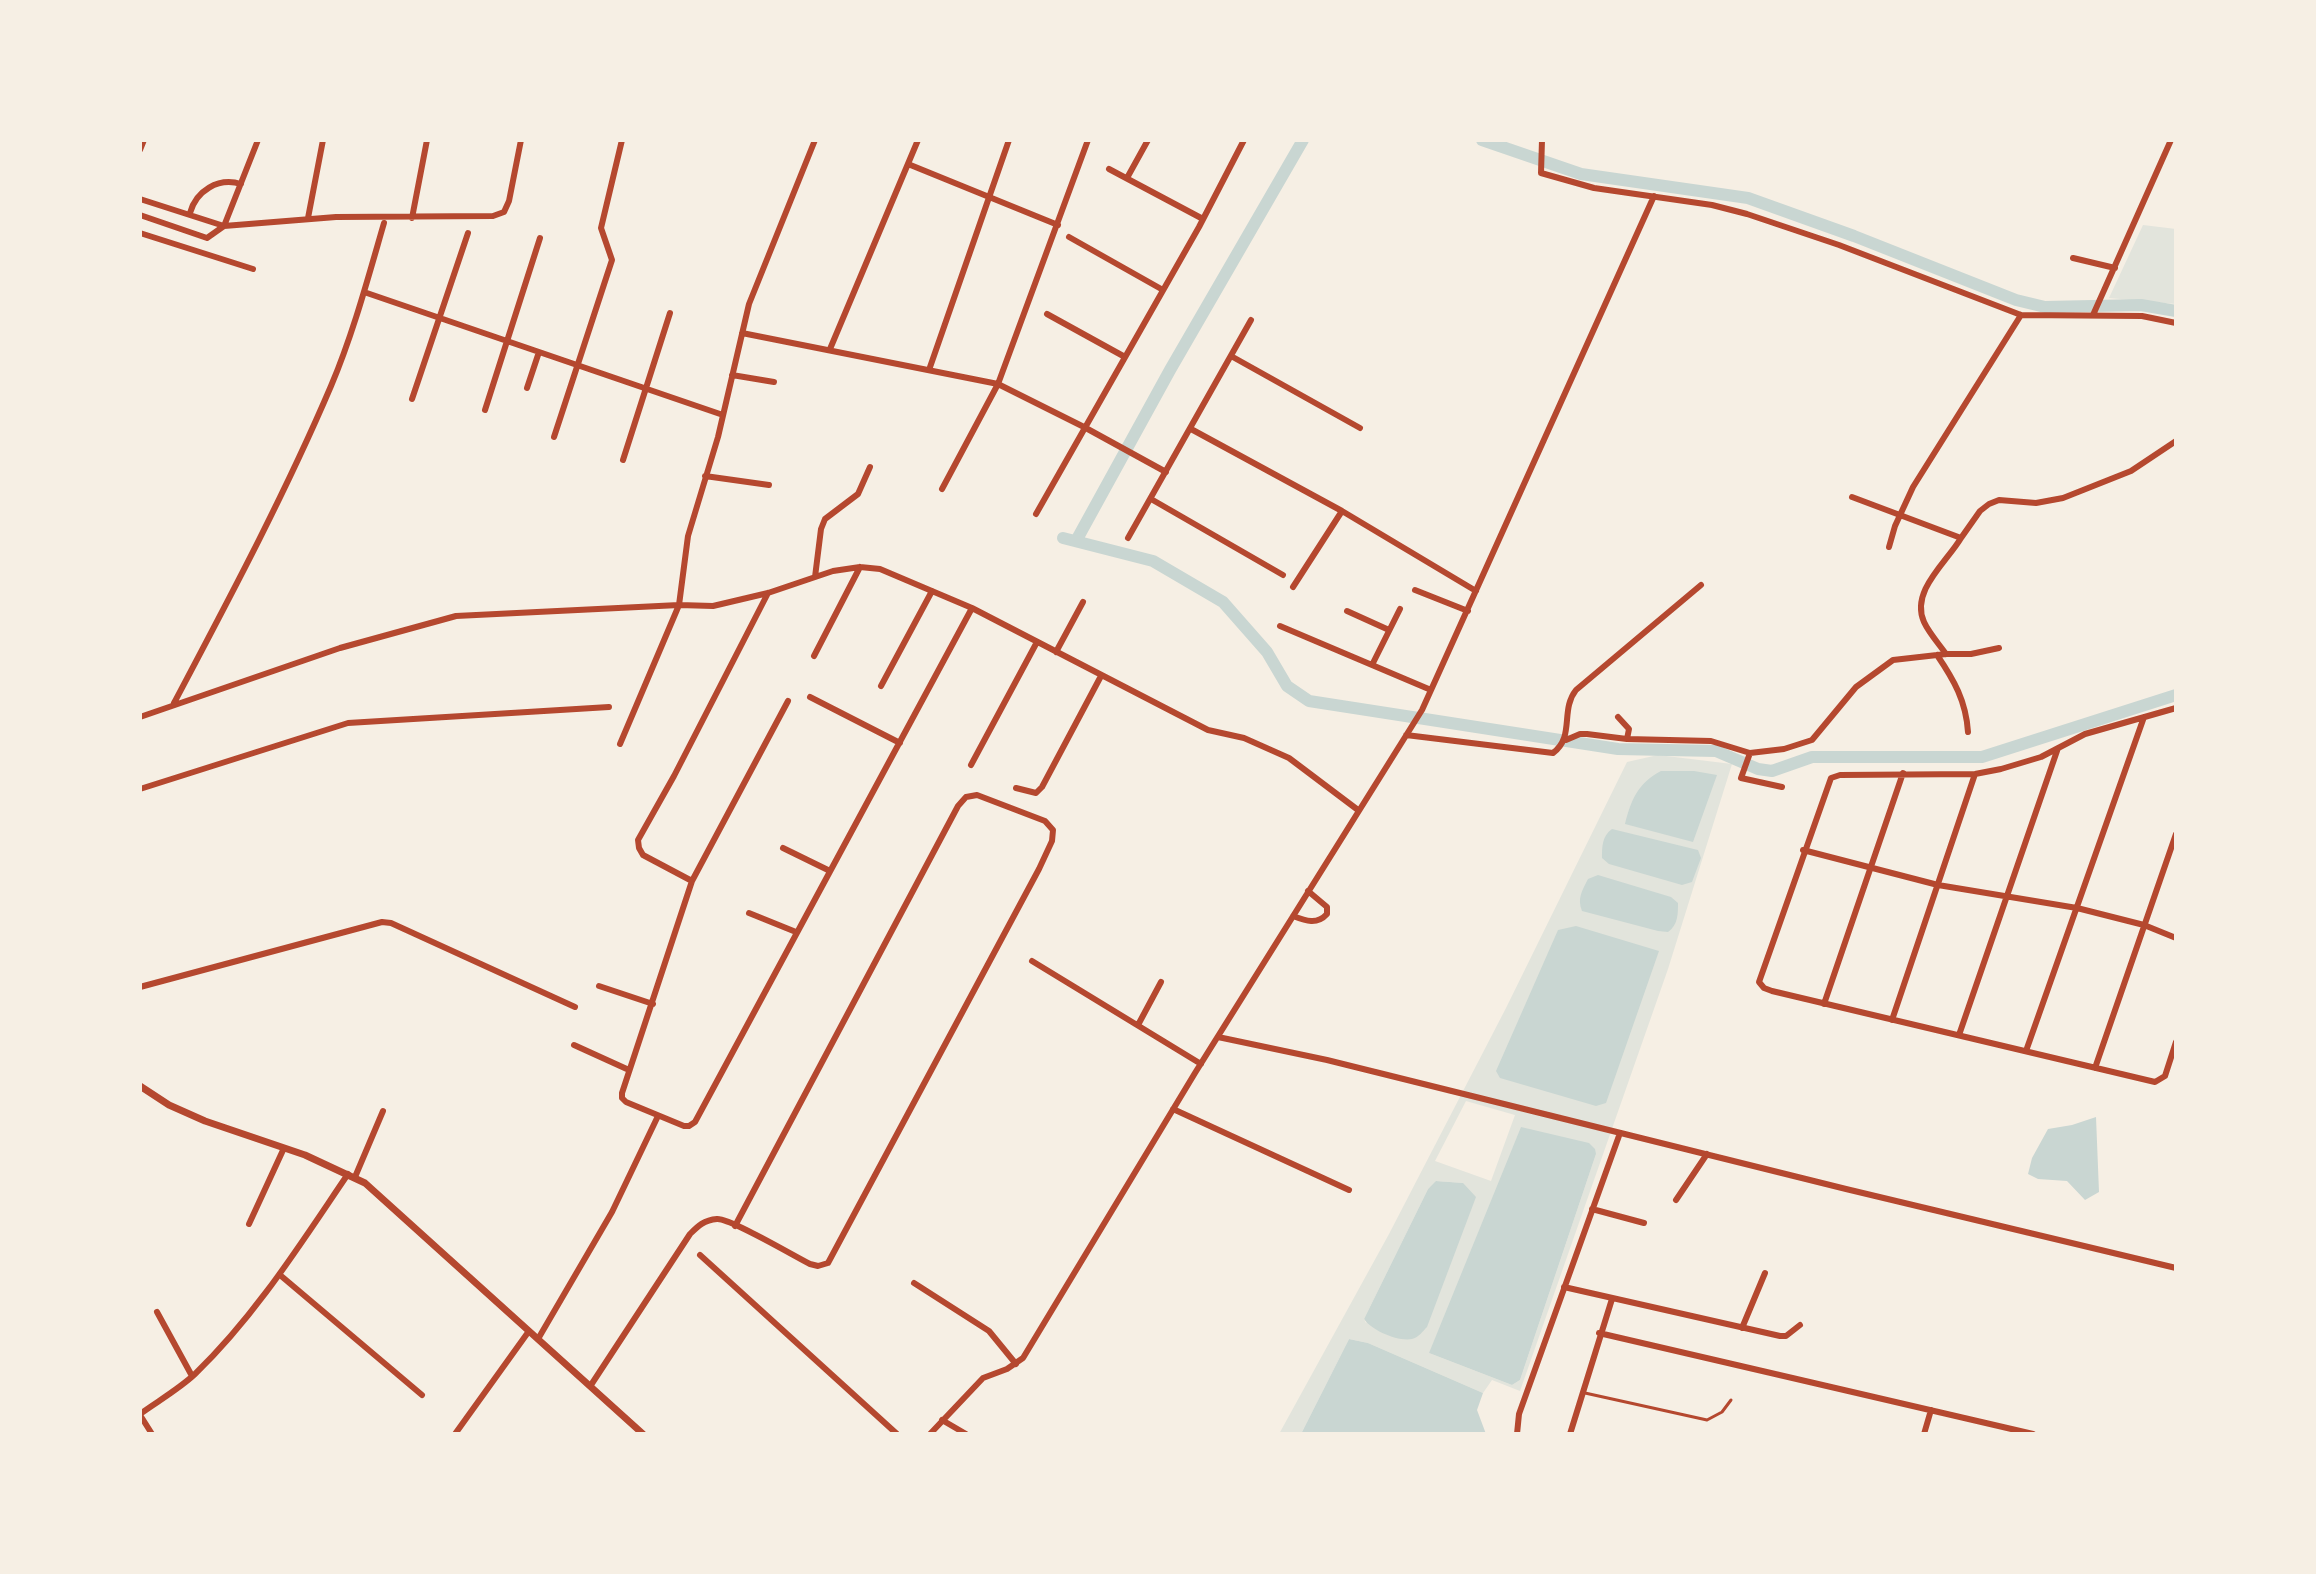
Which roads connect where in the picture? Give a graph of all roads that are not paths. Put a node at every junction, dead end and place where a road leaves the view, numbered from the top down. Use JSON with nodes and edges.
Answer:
{"nodes":[{"id":1,"x":144,"y":140,"type":"edge"},
{"id":2,"x":258,"y":140,"type":"edge"},
{"id":3,"x":323,"y":140,"type":"edge"},
{"id":4,"x":427,"y":140,"type":"edge"},
{"id":5,"x":521,"y":140,"type":"edge"},
{"id":6,"x":622,"y":140,"type":"edge"},
{"id":7,"x":815,"y":140,"type":"edge"},
{"id":8,"x":918,"y":140,"type":"edge"},
{"id":9,"x":1009,"y":140,"type":"edge"},
{"id":10,"x":1088,"y":140,"type":"edge"},
{"id":11,"x":1148,"y":140,"type":"edge"},
{"id":12,"x":1244,"y":140,"type":"edge"},
{"id":13,"x":1542,"y":140,"type":"edge"},
{"id":14,"x":2171,"y":140,"type":"edge"},
{"id":15,"x":140,"y":150,"type":"edge"},
{"id":16,"x":908,"y":164,"type":"junction"},
{"id":17,"x":1109,"y":169,"type":"dead end"},
{"id":18,"x":1127,"y":178,"type":"junction"},
{"id":19,"x":241,"y":184,"type":"junction"},
{"id":20,"x":1654,"y":196,"type":"junction"},
{"id":21,"x":988,"y":197,"type":"junction"},
{"id":22,"x":140,"y":199,"type":"edge"},
{"id":23,"x":190,"y":213,"type":"junction"},
{"id":24,"x":140,"y":215,"type":"edge"},
{"id":25,"x":308,"y":218,"type":"junction"},
{"id":26,"x":412,"y":218,"type":"junction"},
{"id":27,"x":1203,"y":219,"type":"junction"},
{"id":28,"x":384,"y":223,"type":"dead end"},
{"id":29,"x":1058,"y":225,"type":"junction"},
{"id":30,"x":224,"y":226,"type":"junction"},
{"id":31,"x":140,"y":233,"type":"edge"},
{"id":32,"x":468,"y":233,"type":"dead end"},
{"id":33,"x":1069,"y":237,"type":"dead end"},
{"id":34,"x":540,"y":238,"type":"dead end"},
{"id":35,"x":2073,"y":258,"type":"dead end"},
{"id":36,"x":2115,"y":268,"type":"junction"},
{"id":37,"x":253,"y":269,"type":"dead end"},
{"id":38,"x":1163,"y":290,"type":"junction"},
{"id":39,"x":364,"y":292,"type":"junction"},
{"id":40,"x":670,"y":313,"type":"dead end"},
{"id":41,"x":2094,"y":313,"type":"junction"},
{"id":42,"x":1047,"y":314,"type":"dead end"},
{"id":43,"x":2021,"y":315,"type":"junction"},
{"id":44,"x":440,"y":317,"type":"junction"},
{"id":45,"x":1251,"y":320,"type":"dead end"},
{"id":46,"x":2176,"y":323,"type":"edge"},
{"id":47,"x":742,"y":333,"type":"junction"},
{"id":48,"x":508,"y":341,"type":"junction"},
{"id":49,"x":830,"y":349,"type":"junction"},
{"id":50,"x":539,"y":352,"type":"junction"},
{"id":51,"x":1231,"y":356,"type":"junction"},
{"id":52,"x":1125,"y":357,"type":"junction"},
{"id":53,"x":577,"y":365,"type":"junction"},
{"id":54,"x":929,"y":370,"type":"junction"},
{"id":55,"x":732,"y":375,"type":"junction"},
{"id":56,"x":774,"y":382,"type":"dead end"},
{"id":57,"x":998,"y":384,"type":"junction"},
{"id":58,"x":527,"y":388,"type":"dead end"},
{"id":59,"x":646,"y":388,"type":"junction"},
{"id":60,"x":412,"y":399,"type":"dead end"},
{"id":61,"x":485,"y":410,"type":"dead end"},
{"id":62,"x":723,"y":415,"type":"junction"},
{"id":63,"x":1084,"y":427,"type":"junction"},
{"id":64,"x":1360,"y":428,"type":"dead end"},
{"id":65,"x":1191,"y":429,"type":"junction"},
{"id":66,"x":554,"y":437,"type":"dead end"},
{"id":67,"x":2176,"y":441,"type":"edge"},
{"id":68,"x":623,"y":460,"type":"dead end"},
{"id":69,"x":870,"y":467,"type":"dead end"},
{"id":70,"x":1166,"y":472,"type":"junction"},
{"id":71,"x":705,"y":476,"type":"junction"},
{"id":72,"x":769,"y":485,"type":"dead end"},
{"id":73,"x":942,"y":489,"type":"dead end"},
{"id":74,"x":1852,"y":497,"type":"dead end"},
{"id":75,"x":1151,"y":499,"type":"junction"},
{"id":76,"x":1342,"y":511,"type":"junction"},
{"id":77,"x":1036,"y":514,"type":"dead end"},
{"id":78,"x":1900,"y":514,"type":"junction"},
{"id":79,"x":1128,"y":538,"type":"dead end"},
{"id":80,"x":1961,"y":538,"type":"junction"},
{"id":81,"x":1889,"y":547,"type":"dead end"},
{"id":82,"x":860,"y":567,"type":"junction"},
{"id":83,"x":1283,"y":575,"type":"dead end"},
{"id":84,"x":815,"y":577,"type":"junction"},
{"id":85,"x":1701,"y":585,"type":"dead end"},
{"id":86,"x":1293,"y":587,"type":"dead end"},
{"id":87,"x":1415,"y":590,"type":"dead end"},
{"id":88,"x":932,"y":591,"type":"junction"},
{"id":89,"x":1476,"y":591,"type":"junction"},
{"id":90,"x":768,"y":593,"type":"junction"},
{"id":91,"x":1083,"y":602,"type":"dead end"},
{"id":92,"x":679,"y":605,"type":"junction"},
{"id":93,"x":972,"y":608,"type":"junction"},
{"id":94,"x":1400,"y":609,"type":"dead end"},
{"id":95,"x":1347,"y":611,"type":"dead end"},
{"id":96,"x":1468,"y":611,"type":"junction"},
{"id":97,"x":1280,"y":626,"type":"dead end"},
{"id":98,"x":1389,"y":630,"type":"junction"},
{"id":99,"x":1037,"y":642,"type":"junction"},
{"id":100,"x":1999,"y":648,"type":"dead end"},
{"id":101,"x":1056,"y":652,"type":"junction"},
{"id":102,"x":1946,"y":654,"type":"junction"},
{"id":103,"x":1937,"y":655,"type":"junction"},
{"id":104,"x":814,"y":656,"type":"dead end"},
{"id":105,"x":1372,"y":665,"type":"junction"},
{"id":106,"x":1101,"y":676,"type":"junction"},
{"id":107,"x":881,"y":686,"type":"dead end"},
{"id":108,"x":1431,"y":690,"type":"junction"},
{"id":109,"x":810,"y":697,"type":"dead end"},
{"id":110,"x":788,"y":701,"type":"dead end"},
{"id":111,"x":174,"y":703,"type":"junction"},
{"id":112,"x":609,"y":707,"type":"dead end"},
{"id":113,"x":2176,"y":708,"type":"edge"},
{"id":114,"x":140,"y":717,"type":"edge"},
{"id":115,"x":1618,"y":717,"type":"dead end"},
{"id":116,"x":2144,"y":717,"type":"junction"},
{"id":117,"x":1968,"y":732,"type":"dead end"},
{"id":118,"x":1406,"y":734,"type":"junction"},
{"id":119,"x":1627,"y":739,"type":"junction"},
{"id":120,"x":1566,"y":740,"type":"junction"},
{"id":121,"x":900,"y":743,"type":"junction"},
{"id":122,"x":620,"y":744,"type":"dead end"},
{"id":123,"x":2059,"y":746,"type":"junction"},
{"id":124,"x":1750,"y":753,"type":"junction"},
{"id":125,"x":971,"y":765,"type":"dead end"},
{"id":126,"x":1903,"y":773,"type":"junction"},
{"id":127,"x":1975,"y":774,"type":"junction"},
{"id":128,"x":1782,"y":787,"type":"dead end"},
{"id":129,"x":1016,"y":788,"type":"dead end"},
{"id":130,"x":140,"y":789,"type":"edge"},
{"id":131,"x":1358,"y":810,"type":"junction"},
{"id":132,"x":2176,"y":834,"type":"edge"},
{"id":133,"x":783,"y":848,"type":"dead end"},
{"id":134,"x":1803,"y":850,"type":"junction"},
{"id":135,"x":1870,"y":869,"type":"junction"},
{"id":136,"x":830,"y":871,"type":"junction"},
{"id":137,"x":692,"y":881,"type":"junction"},
{"id":138,"x":1938,"y":885,"type":"junction"},
{"id":139,"x":1308,"y":891,"type":"junction"},
{"id":140,"x":2006,"y":898,"type":"junction"},
{"id":141,"x":2077,"y":908,"type":"junction"},
{"id":142,"x":749,"y":913,"type":"dead end"},
{"id":143,"x":1293,"y":916,"type":"junction"},
{"id":144,"x":2144,"y":925,"type":"junction"},
{"id":145,"x":796,"y":932,"type":"junction"},
{"id":146,"x":2176,"y":938,"type":"edge"},
{"id":147,"x":1032,"y":961,"type":"dead end"},
{"id":148,"x":1161,"y":982,"type":"dead end"},
{"id":149,"x":599,"y":986,"type":"dead end"},
{"id":150,"x":140,"y":987,"type":"edge"},
{"id":151,"x":653,"y":1004,"type":"junction"},
{"id":152,"x":1824,"y":1004,"type":"junction"},
{"id":153,"x":575,"y":1007,"type":"dead end"},
{"id":154,"x":1892,"y":1020,"type":"junction"},
{"id":155,"x":1138,"y":1025,"type":"junction"},
{"id":156,"x":1959,"y":1035,"type":"junction"},
{"id":157,"x":1218,"y":1037,"type":"junction"},
{"id":158,"x":2176,"y":1042,"type":"edge"},
{"id":159,"x":574,"y":1045,"type":"dead end"},
{"id":160,"x":2026,"y":1051,"type":"junction"},
{"id":161,"x":1201,"y":1064,"type":"junction"},
{"id":162,"x":2095,"y":1068,"type":"junction"},
{"id":163,"x":629,"y":1070,"type":"junction"},
{"id":164,"x":140,"y":1086,"type":"edge"},
{"id":165,"x":1173,"y":1109,"type":"junction"},
{"id":166,"x":383,"y":1111,"type":"dead end"},
{"id":167,"x":658,"y":1116,"type":"junction"},
{"id":168,"x":1620,"y":1133,"type":"junction"},
{"id":169,"x":284,"y":1148,"type":"junction"},
{"id":170,"x":1707,"y":1154,"type":"junction"},
{"id":171,"x":352,"y":1175,"type":"junction"},
{"id":172,"x":1349,"y":1190,"type":"dead end"},
{"id":173,"x":1676,"y":1200,"type":"dead end"},
{"id":174,"x":1592,"y":1209,"type":"junction"},
{"id":175,"x":1644,"y":1223,"type":"dead end"},
{"id":176,"x":249,"y":1224,"type":"dead end"},
{"id":177,"x":735,"y":1226,"type":"junction"},
{"id":178,"x":700,"y":1255,"type":"dead end"},
{"id":179,"x":2176,"y":1268,"type":"edge"},
{"id":180,"x":1765,"y":1273,"type":"dead end"},
{"id":181,"x":280,"y":1275,"type":"junction"},
{"id":182,"x":914,"y":1283,"type":"dead end"},
{"id":183,"x":1564,"y":1287,"type":"junction"},
{"id":184,"x":1612,"y":1299,"type":"junction"},
{"id":185,"x":157,"y":1312,"type":"dead end"},
{"id":186,"x":1800,"y":1325,"type":"dead end"},
{"id":187,"x":1742,"y":1328,"type":"junction"},
{"id":188,"x":529,"y":1331,"type":"junction"},
{"id":189,"x":1599,"y":1333,"type":"junction"},
{"id":190,"x":538,"y":1339,"type":"junction"},
{"id":191,"x":1016,"y":1364,"type":"junction"},
{"id":192,"x":192,"y":1376,"type":"junction"},
{"id":193,"x":591,"y":1385,"type":"junction"},
{"id":194,"x":1582,"y":1392,"type":"junction"},
{"id":195,"x":422,"y":1395,"type":"dead end"},
{"id":196,"x":1731,"y":1400,"type":"dead end"},
{"id":197,"x":1931,"y":1410,"type":"junction"},
{"id":198,"x":140,"y":1414,"type":"edge"},
{"id":199,"x":942,"y":1420,"type":"junction"},
{"id":200,"x":152,"y":1434,"type":"edge"},
{"id":201,"x":455,"y":1434,"type":"edge"},
{"id":202,"x":643,"y":1434,"type":"edge"},
{"id":203,"x":897,"y":1434,"type":"edge"},
{"id":204,"x":930,"y":1434,"type":"edge"},
{"id":205,"x":966,"y":1434,"type":"edge"},
{"id":206,"x":1517,"y":1434,"type":"edge"},
{"id":207,"x":1570,"y":1434,"type":"edge"},
{"id":208,"x":1924,"y":1434,"type":"edge"},
{"id":209,"x":2033,"y":1434,"type":"edge"}],
"edges":[{"from":1,"to":15,"type":"street"},
{"from":2,"to":19,"type":"street"},
{"from":3,"to":25,"type":"street"},
{"from":4,"to":26,"type":"street"},
{"from":5,"to":26,"type":"street"},
{"from":6,"to":53,"type":"street"},
{"from":7,"to":47,"type":"street"},
{"from":8,"to":16,"type":"street"},
{"from":9,"to":21,"type":"street"},
{"from":10,"to":29,"type":"street"},
{"from":11,"to":18,"type":"street"},
{"from":12,"to":27,"type":"street"},
{"from":13,"to":20,"type":"street"},
{"from":14,"to":36,"type":"street"},
{"from":16,"to":21,"type":"street"},
{"from":16,"to":49,"type":"street"},
{"from":17,"to":18,"type":"street"},
{"from":18,"to":27,"type":"street"},
{"from":19,"to":23,"type":"street"},
{"from":19,"to":30,"type":"street"},
{"from":20,"to":43,"type":"street"},
{"from":20,"to":89,"type":"street"},
{"from":21,"to":29,"type":"street"},
{"from":21,"to":54,"type":"street"},
{"from":22,"to":23,"type":"street"},
{"from":23,"to":30,"type":"street"},
{"from":24,"to":30,"type":"street"},
{"from":25,"to":26,"type":"street"},
{"from":25,"to":30,"type":"street"},
{"from":27,"to":38,"type":"street"},
{"from":28,"to":39,"type":"street"},
{"from":29,"to":57,"type":"street"},
{"from":31,"to":37,"type":"street"},
{"from":32,"to":44,"type":"street"},
{"from":33,"to":38,"type":"street"},
{"from":34,"to":48,"type":"street"},
{"from":35,"to":36,"type":"street"},
{"from":36,"to":41,"type":"street"},
{"from":38,"to":52,"type":"street"},
{"from":39,"to":44,"type":"street"},
{"from":39,"to":111,"type":"street"},
{"from":40,"to":59,"type":"street"},
{"from":41,"to":43,"type":"street"},
{"from":41,"to":46,"type":"street"},
{"from":42,"to":52,"type":"street"},
{"from":43,"to":78,"type":"street"},
{"from":44,"to":48,"type":"street"},
{"from":44,"to":60,"type":"street"},
{"from":45,"to":51,"type":"street"},
{"from":47,"to":49,"type":"street"},
{"from":47,"to":55,"type":"street"},
{"from":48,"to":50,"type":"street"},
{"from":48,"to":61,"type":"street"},
{"from":49,"to":54,"type":"street"},
{"from":50,"to":53,"type":"street"},
{"from":50,"to":58,"type":"street"},
{"from":51,"to":64,"type":"street"},
{"from":51,"to":65,"type":"street"},
{"from":52,"to":63,"type":"street"},
{"from":53,"to":59,"type":"street"},
{"from":53,"to":66,"type":"street"},
{"from":54,"to":57,"type":"street"},
{"from":55,"to":56,"type":"street"},
{"from":55,"to":62,"type":"street"},
{"from":57,"to":63,"type":"street"},
{"from":57,"to":73,"type":"street"},
{"from":59,"to":62,"type":"street"},
{"from":59,"to":68,"type":"street"},
{"from":62,"to":71,"type":"street"},
{"from":63,"to":70,"type":"street"},
{"from":63,"to":77,"type":"street"},
{"from":65,"to":70,"type":"street"},
{"from":65,"to":76,"type":"street"},
{"from":67,"to":80,"type":"street"},
{"from":69,"to":84,"type":"street"},
{"from":70,"to":75,"type":"street"},
{"from":71,"to":72,"type":"street"},
{"from":71,"to":92,"type":"street"},
{"from":74,"to":78,"type":"street"},
{"from":75,"to":79,"type":"street"},
{"from":75,"to":83,"type":"street"},
{"from":76,"to":86,"type":"street"},
{"from":76,"to":89,"type":"street"},
{"from":78,"to":80,"type":"street"},
{"from":78,"to":81,"type":"street"},
{"from":80,"to":102,"type":"street"},
{"from":82,"to":84,"type":"street"},
{"from":82,"to":88,"type":"street"},
{"from":82,"to":104,"type":"street"},
{"from":84,"to":90,"type":"street"},
{"from":85,"to":120,"type":"street"},
{"from":87,"to":96,"type":"street"},
{"from":88,"to":93,"type":"street"},
{"from":88,"to":107,"type":"street"},
{"from":89,"to":96,"type":"street"},
{"from":90,"to":92,"type":"street"},
{"from":90,"to":137,"type":"street"},
{"from":91,"to":101,"type":"street"},
{"from":92,"to":111,"type":"street"},
{"from":92,"to":122,"type":"street"},
{"from":93,"to":99,"type":"street"},
{"from":93,"to":121,"type":"street"},
{"from":94,"to":98,"type":"street"},
{"from":95,"to":98,"type":"street"},
{"from":96,"to":108,"type":"street"},
{"from":97,"to":105,"type":"street"},
{"from":98,"to":105,"type":"street"},
{"from":99,"to":101,"type":"street"},
{"from":99,"to":125,"type":"street"},
{"from":100,"to":102,"type":"street"},
{"from":101,"to":106,"type":"street"},
{"from":102,"to":103,"type":"street"},
{"from":103,"to":117,"type":"street"},
{"from":103,"to":124,"type":"street"},
{"from":105,"to":108,"type":"street"},
{"from":106,"to":129,"type":"street"},
{"from":106,"to":131,"type":"street"},
{"from":108,"to":118,"type":"street"},
{"from":109,"to":121,"type":"street"},
{"from":110,"to":137,"type":"street"},
{"from":111,"to":114,"type":"street"},
{"from":112,"to":130,"type":"street"},
{"from":113,"to":116,"type":"street"},
{"from":115,"to":119,"type":"street"},
{"from":116,"to":123,"type":"street"},
{"from":116,"to":141,"type":"street"},
{"from":118,"to":120,"type":"street"},
{"from":118,"to":131,"type":"street"},
{"from":119,"to":120,"type":"street"},
{"from":119,"to":124,"type":"street"},
{"from":121,"to":136,"type":"street"},
{"from":123,"to":127,"type":"street"},
{"from":123,"to":140,"type":"street"},
{"from":124,"to":128,"type":"street"},
{"from":126,"to":127,"type":"street"},
{"from":126,"to":134,"type":"street"},
{"from":126,"to":135,"type":"street"},
{"from":127,"to":138,"type":"street"},
{"from":131,"to":139,"type":"street"},
{"from":132,"to":144,"type":"street"},
{"from":133,"to":136,"type":"street"},
{"from":134,"to":135,"type":"street"},
{"from":134,"to":152,"type":"street"},
{"from":135,"to":138,"type":"street"},
{"from":135,"to":152,"type":"street"},
{"from":136,"to":145,"type":"street"},
{"from":137,"to":151,"type":"street"},
{"from":138,"to":140,"type":"street"},
{"from":138,"to":154,"type":"street"},
{"from":139,"to":143,"type":"street"},
{"from":139,"to":143,"type":"street"},
{"from":140,"to":141,"type":"street"},
{"from":140,"to":156,"type":"street"},
{"from":141,"to":144,"type":"street"},
{"from":141,"to":160,"type":"street"},
{"from":142,"to":145,"type":"street"},
{"from":143,"to":157,"type":"street"},
{"from":144,"to":146,"type":"street"},
{"from":144,"to":162,"type":"street"},
{"from":145,"to":167,"type":"street"},
{"from":147,"to":155,"type":"street"},
{"from":148,"to":155,"type":"street"},
{"from":149,"to":151,"type":"street"},
{"from":150,"to":153,"type":"street"},
{"from":151,"to":163,"type":"street"},
{"from":152,"to":154,"type":"street"},
{"from":154,"to":156,"type":"street"},
{"from":155,"to":161,"type":"street"},
{"from":156,"to":160,"type":"street"},
{"from":157,"to":161,"type":"street"},
{"from":157,"to":168,"type":"street"},
{"from":158,"to":162,"type":"street"},
{"from":159,"to":163,"type":"street"},
{"from":160,"to":162,"type":"street"},
{"from":161,"to":165,"type":"street"},
{"from":163,"to":167,"type":"street"},
{"from":164,"to":169,"type":"street"},
{"from":165,"to":172,"type":"street"},
{"from":165,"to":191,"type":"street"},
{"from":166,"to":171,"type":"street"},
{"from":167,"to":190,"type":"street"},
{"from":168,"to":170,"type":"street"},
{"from":168,"to":174,"type":"street"},
{"from":169,"to":171,"type":"street"},
{"from":169,"to":176,"type":"street"},
{"from":170,"to":173,"type":"street"},
{"from":170,"to":179,"type":"street"},
{"from":171,"to":181,"type":"street"},
{"from":171,"to":188,"type":"street"},
{"from":174,"to":175,"type":"street"},
{"from":174,"to":183,"type":"street"},
{"from":177,"to":177,"type":"street"},
{"from":177,"to":193,"type":"street"},
{"from":178,"to":203,"type":"street"},
{"from":180,"to":187,"type":"street"},
{"from":181,"to":192,"type":"street"},
{"from":181,"to":195,"type":"street"},
{"from":182,"to":191,"type":"street"},
{"from":183,"to":184,"type":"street"},
{"from":183,"to":206,"type":"street"},
{"from":184,"to":187,"type":"street"},
{"from":184,"to":189,"type":"street"},
{"from":185,"to":192,"type":"street"},
{"from":186,"to":187,"type":"street"},
{"from":188,"to":190,"type":"street"},
{"from":188,"to":201,"type":"street"},
{"from":189,"to":194,"type":"street"},
{"from":189,"to":197,"type":"street"},
{"from":190,"to":193,"type":"street"},
{"from":191,"to":199,"type":"street"},
{"from":192,"to":198,"type":"street"},
{"from":193,"to":202,"type":"street"},
{"from":194,"to":196,"type":"lane"},
{"from":194,"to":207,"type":"street"},
{"from":197,"to":208,"type":"street"},
{"from":197,"to":209,"type":"street"},
{"from":198,"to":200,"type":"street"},
{"from":199,"to":204,"type":"street"},
{"from":199,"to":205,"type":"street"}]}
